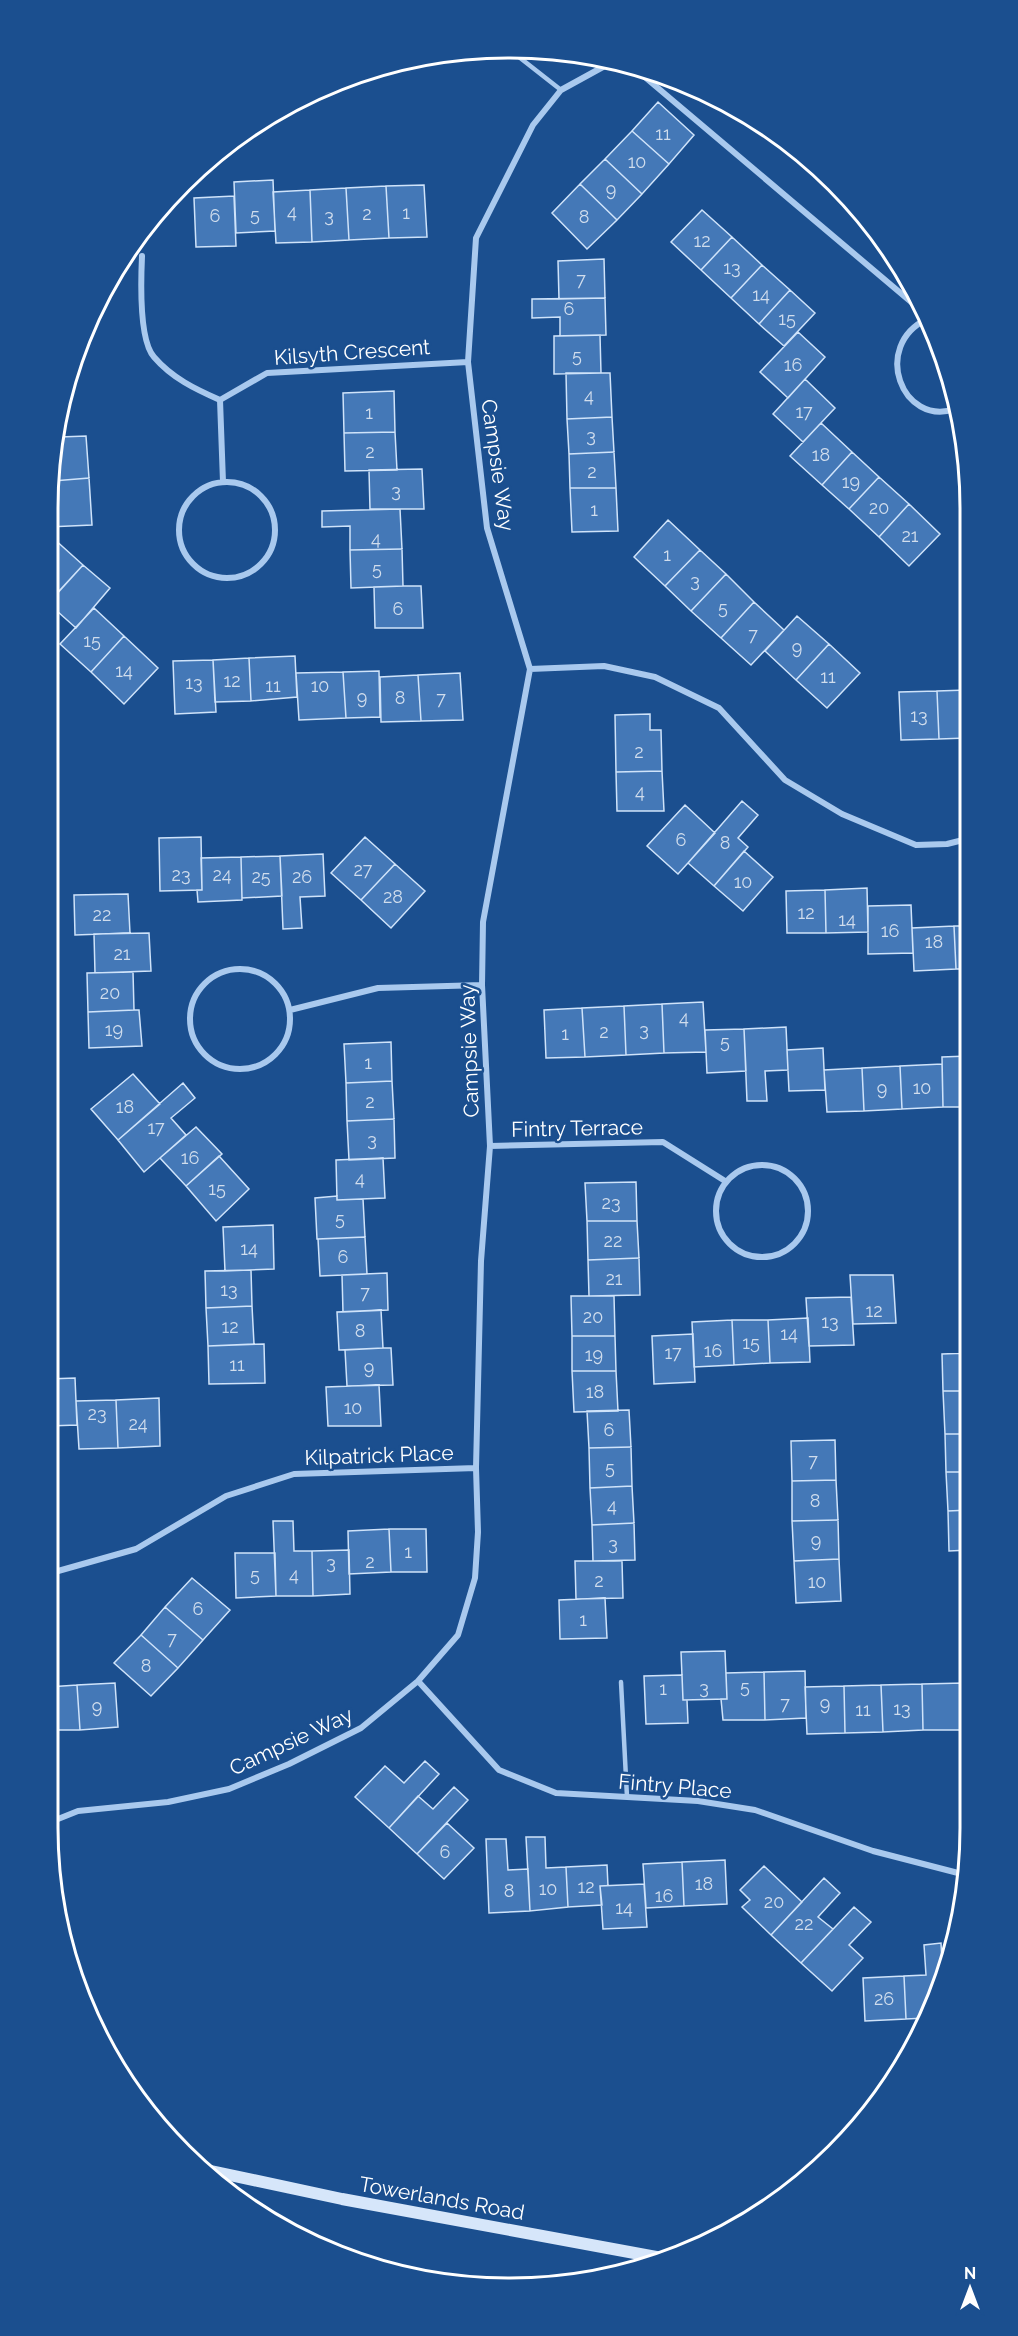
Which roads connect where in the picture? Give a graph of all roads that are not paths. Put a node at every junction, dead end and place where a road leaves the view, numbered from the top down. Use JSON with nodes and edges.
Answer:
{"nodes":[{"id":1,"x":521,"y":58,"type":"edge"},
{"id":2,"x":601,"y":68,"type":"edge"},
{"id":3,"x":649,"y":81,"type":"edge"},
{"id":4,"x":561,"y":90,"type":"junction"},
{"id":5,"x":142,"y":256,"type":"dead end"},
{"id":6,"x":907,"y":298,"type":"edge"},
{"id":7,"x":919,"y":323,"type":"edge"},
{"id":8,"x":468,"y":362,"type":"junction"},
{"id":9,"x":220,"y":400,"type":"junction"},
{"id":10,"x":948,"y":410,"type":"edge"},
{"id":11,"x":223,"y":482,"type":"junction"},
{"id":12,"x":530,"y":669,"type":"junction"},
{"id":13,"x":960,"y":840,"type":"edge"},
{"id":14,"x":482,"y":985,"type":"junction"},
{"id":15,"x":290,"y":1010,"type":"junction"},
{"id":16,"x":490,"y":1146,"type":"junction"},
{"id":17,"x":725,"y":1181,"type":"junction"},
{"id":18,"x":476,"y":1468,"type":"junction"},
{"id":19,"x":58,"y":1571,"type":"edge"},
{"id":20,"x":418,"y":1681,"type":"junction"},
{"id":21,"x":621,"y":1682,"type":"dead end"},
{"id":22,"x":627,"y":1797,"type":"junction"},
{"id":23,"x":58,"y":1819,"type":"edge"},
{"id":24,"x":957,"y":1873,"type":"edge"},
{"id":25,"x":221,"y":2173,"type":"edge"},
{"id":26,"x":648,"y":2256,"type":"edge"}],
"edges":[{"from":1,"to":4,"type":"lane"},
{"from":2,"to":4,"type":"street","name":"Campsie Way"},
{"from":3,"to":6,"type":"street"},
{"from":4,"to":8,"type":"street","name":"Campsie Way"},
{"from":5,"to":9,"type":"street"},
{"from":7,"to":10,"type":"street"},
{"from":8,"to":9,"type":"street","name":"Kilsyth Crescent"},
{"from":8,"to":12,"type":"street","name":"Campsie Way"},
{"from":9,"to":11,"type":"street"},
{"from":11,"to":11,"type":"street"},
{"from":12,"to":13,"type":"street"},
{"from":12,"to":14,"type":"street","name":"Campsie Way"},
{"from":14,"to":15,"type":"street"},
{"from":14,"to":16,"type":"street","name":"Campsie Way"},
{"from":15,"to":15,"type":"street"},
{"from":16,"to":17,"type":"street","name":"Fintry Terrace"},
{"from":16,"to":18,"type":"street","name":"Campsie Way"},
{"from":17,"to":17,"type":"street"},
{"from":18,"to":19,"type":"street","name":"Kilpatrick Place"},
{"from":18,"to":20,"type":"street","name":"Campsie Way"},
{"from":20,"to":22,"type":"street","name":"Fintry Place"},
{"from":20,"to":23,"type":"street","name":"Campsie Way"},
{"from":21,"to":22,"type":"lane"},
{"from":22,"to":24,"type":"street","name":"Fintry Place"},
{"from":25,"to":26,"type":"street","name":"Towerlands Road"}]}
